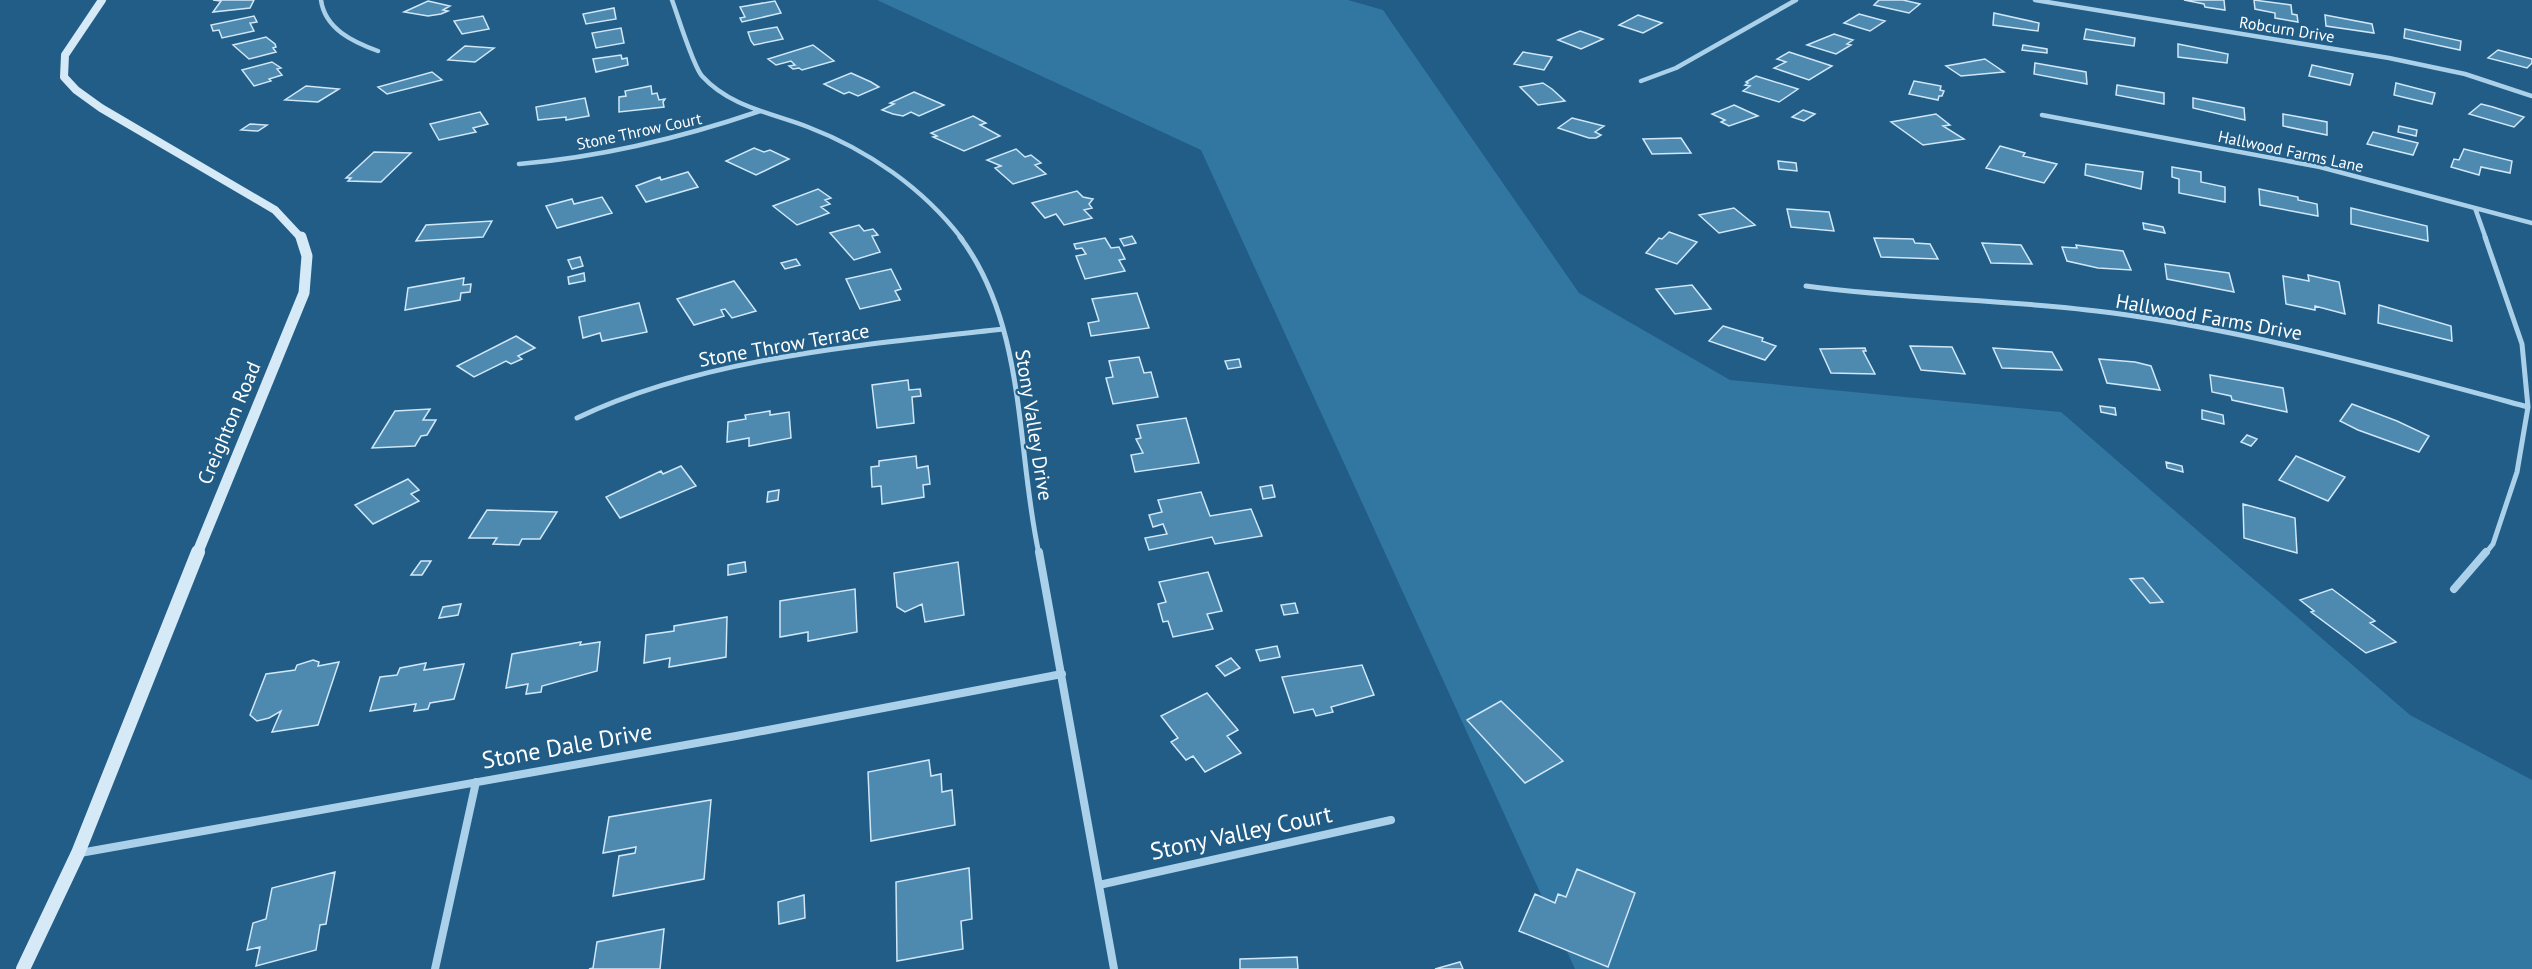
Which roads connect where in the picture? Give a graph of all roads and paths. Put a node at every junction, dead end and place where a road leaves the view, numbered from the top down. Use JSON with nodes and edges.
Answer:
{"nodes":[{"id":1,"x":102,"y":0,"type":"edge"},
{"id":2,"x":321,"y":0,"type":"edge"},
{"id":3,"x":672,"y":0,"type":"edge"},
{"id":4,"x":1796,"y":0,"type":"edge"},
{"id":5,"x":2035,"y":0,"type":"edge"},
{"id":6,"x":378,"y":51,"type":"dead end"},
{"id":7,"x":1641,"y":81,"type":"dead end"},
{"id":8,"x":2532,"y":96,"type":"edge"},
{"id":9,"x":761,"y":111,"type":"junction"},
{"id":10,"x":2042,"y":115,"type":"dead end"},
{"id":11,"x":519,"y":164,"type":"dead end"},
{"id":12,"x":2475,"y":208,"type":"junction"},
{"id":13,"x":2532,"y":224,"type":"edge"},
{"id":14,"x":1806,"y":286,"type":"dead end"},
{"id":15,"x":1003,"y":329,"type":"junction"},
{"id":16,"x":2528,"y":407,"type":"junction"},
{"id":17,"x":577,"y":418,"type":"dead end"},
{"id":18,"x":2454,"y":589,"type":"dead end"},
{"id":19,"x":1062,"y":674,"type":"junction"},
{"id":20,"x":476,"y":782,"type":"junction"},
{"id":21,"x":1391,"y":820,"type":"dead end"},
{"id":22,"x":78,"y":853,"type":"junction"},
{"id":23,"x":1099,"y":885,"type":"junction"},
{"id":24,"x":22,"y":969,"type":"edge"},
{"id":25,"x":435,"y":969,"type":"edge"},
{"id":26,"x":1114,"y":969,"type":"edge"}],
"edges":[{"from":1,"to":22,"type":"main road","name":"Creighton Road"},
{"from":2,"to":6,"type":"street"},
{"from":3,"to":9,"type":"street","name":"Stony Valley Drive"},
{"from":4,"to":7,"type":"street"},
{"from":5,"to":8,"type":"street","name":"Robcurn Drive"},
{"from":9,"to":11,"type":"street","name":"Stone Throw Court"},
{"from":9,"to":15,"type":"street","name":"Stony Valley Drive"},
{"from":10,"to":12,"type":"street","name":"Hallwood Farms Lane"},
{"from":12,"to":13,"type":"street","name":"Hallwood Farms Lane"},
{"from":12,"to":16,"type":"street"},
{"from":14,"to":16,"type":"street","name":"Hallwood Farms Drive"},
{"from":15,"to":17,"type":"street","name":"Stone Throw Terrace"},
{"from":15,"to":19,"type":"street","name":"Stony Valley Drive"},
{"from":16,"to":18,"type":"street"},
{"from":19,"to":20,"type":"street","name":"Stone Dale Drive"},
{"from":19,"to":23,"type":"street","name":"Stony Valley Drive"},
{"from":20,"to":22,"type":"street","name":"Stone Dale Drive"},
{"from":20,"to":25,"type":"street"},
{"from":21,"to":23,"type":"street","name":"Stony Valley Court"},
{"from":22,"to":24,"type":"main road","name":"Creighton Road"},
{"from":23,"to":26,"type":"street","name":"Stony Valley Drive"}]}
